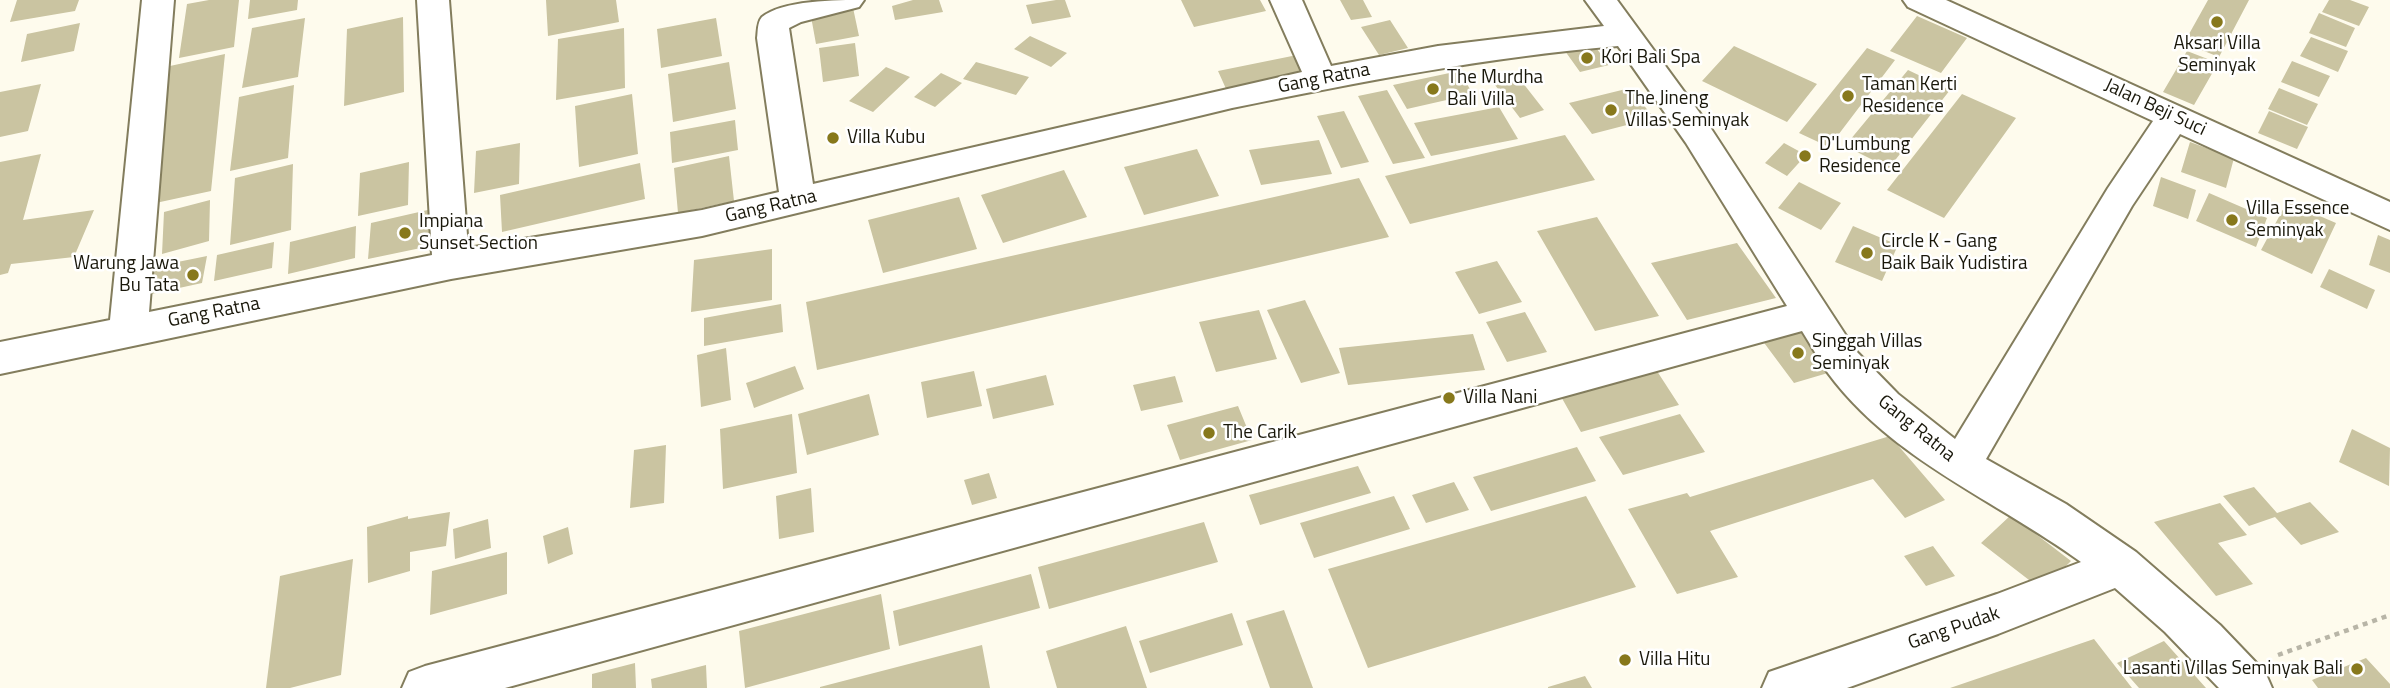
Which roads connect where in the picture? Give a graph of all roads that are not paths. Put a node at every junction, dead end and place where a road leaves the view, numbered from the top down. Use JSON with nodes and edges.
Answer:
{"nodes":[{"id":1,"x":158,"y":0,"type":"edge"},
{"id":2,"x":433,"y":0,"type":"edge"},
{"id":3,"x":848,"y":0,"type":"edge"},
{"id":4,"x":1286,"y":0,"type":"edge"},
{"id":5,"x":1601,"y":0,"type":"edge"},
{"id":6,"x":1919,"y":0,"type":"edge"},
{"id":7,"x":1625,"y":35,"type":"junction"},
{"id":8,"x":1321,"y":79,"type":"junction"},
{"id":9,"x":2174,"y":116,"type":"junction"},
{"id":10,"x":798,"y":200,"type":"junction"},
{"id":11,"x":2390,"y":217,"type":"edge"},
{"id":12,"x":451,"y":265,"type":"junction"},
{"id":13,"x":1812,"y":314,"type":"junction"},
{"id":14,"x":128,"y":330,"type":"junction"},
{"id":15,"x":0,"y":358,"type":"edge"},
{"id":16,"x":1961,"y":465,"type":"junction"},
{"id":17,"x":2121,"y":566,"type":"junction"},
{"id":18,"x":2242,"y":679,"type":"edge"},
{"id":19,"x":425,"y":688,"type":"edge"},
{"id":20,"x":1785,"y":688,"type":"edge"}],
"edges":[{"from":1,"to":14,"type":"street"},
{"from":2,"to":12,"type":"street"},
{"from":3,"to":10,"type":"street"},
{"from":4,"to":8,"type":"street"},
{"from":5,"to":7,"type":"street"},
{"from":6,"to":9,"type":"street","name":"Jalan Beji Suci"},
{"from":7,"to":8,"type":"street","name":"Gang Ratna"},
{"from":7,"to":13,"type":"street","name":"Gang Ratna"},
{"from":8,"to":10,"type":"street","name":"Gang Ratna"},
{"from":9,"to":11,"type":"street","name":"Jalan Beji Suci"},
{"from":9,"to":16,"type":"street"},
{"from":10,"to":12,"type":"street","name":"Gang Ratna"},
{"from":12,"to":14,"type":"street","name":"Gang Ratna"},
{"from":13,"to":16,"type":"street","name":"Gang Ratna"},
{"from":13,"to":19,"type":"street"},
{"from":14,"to":15,"type":"street","name":"Gang Ratna"},
{"from":16,"to":17,"type":"street","name":"Gang Ratna"},
{"from":17,"to":18,"type":"street","name":"Gang Ratna"},
{"from":17,"to":20,"type":"street","name":"Gang Pudak"}]}
